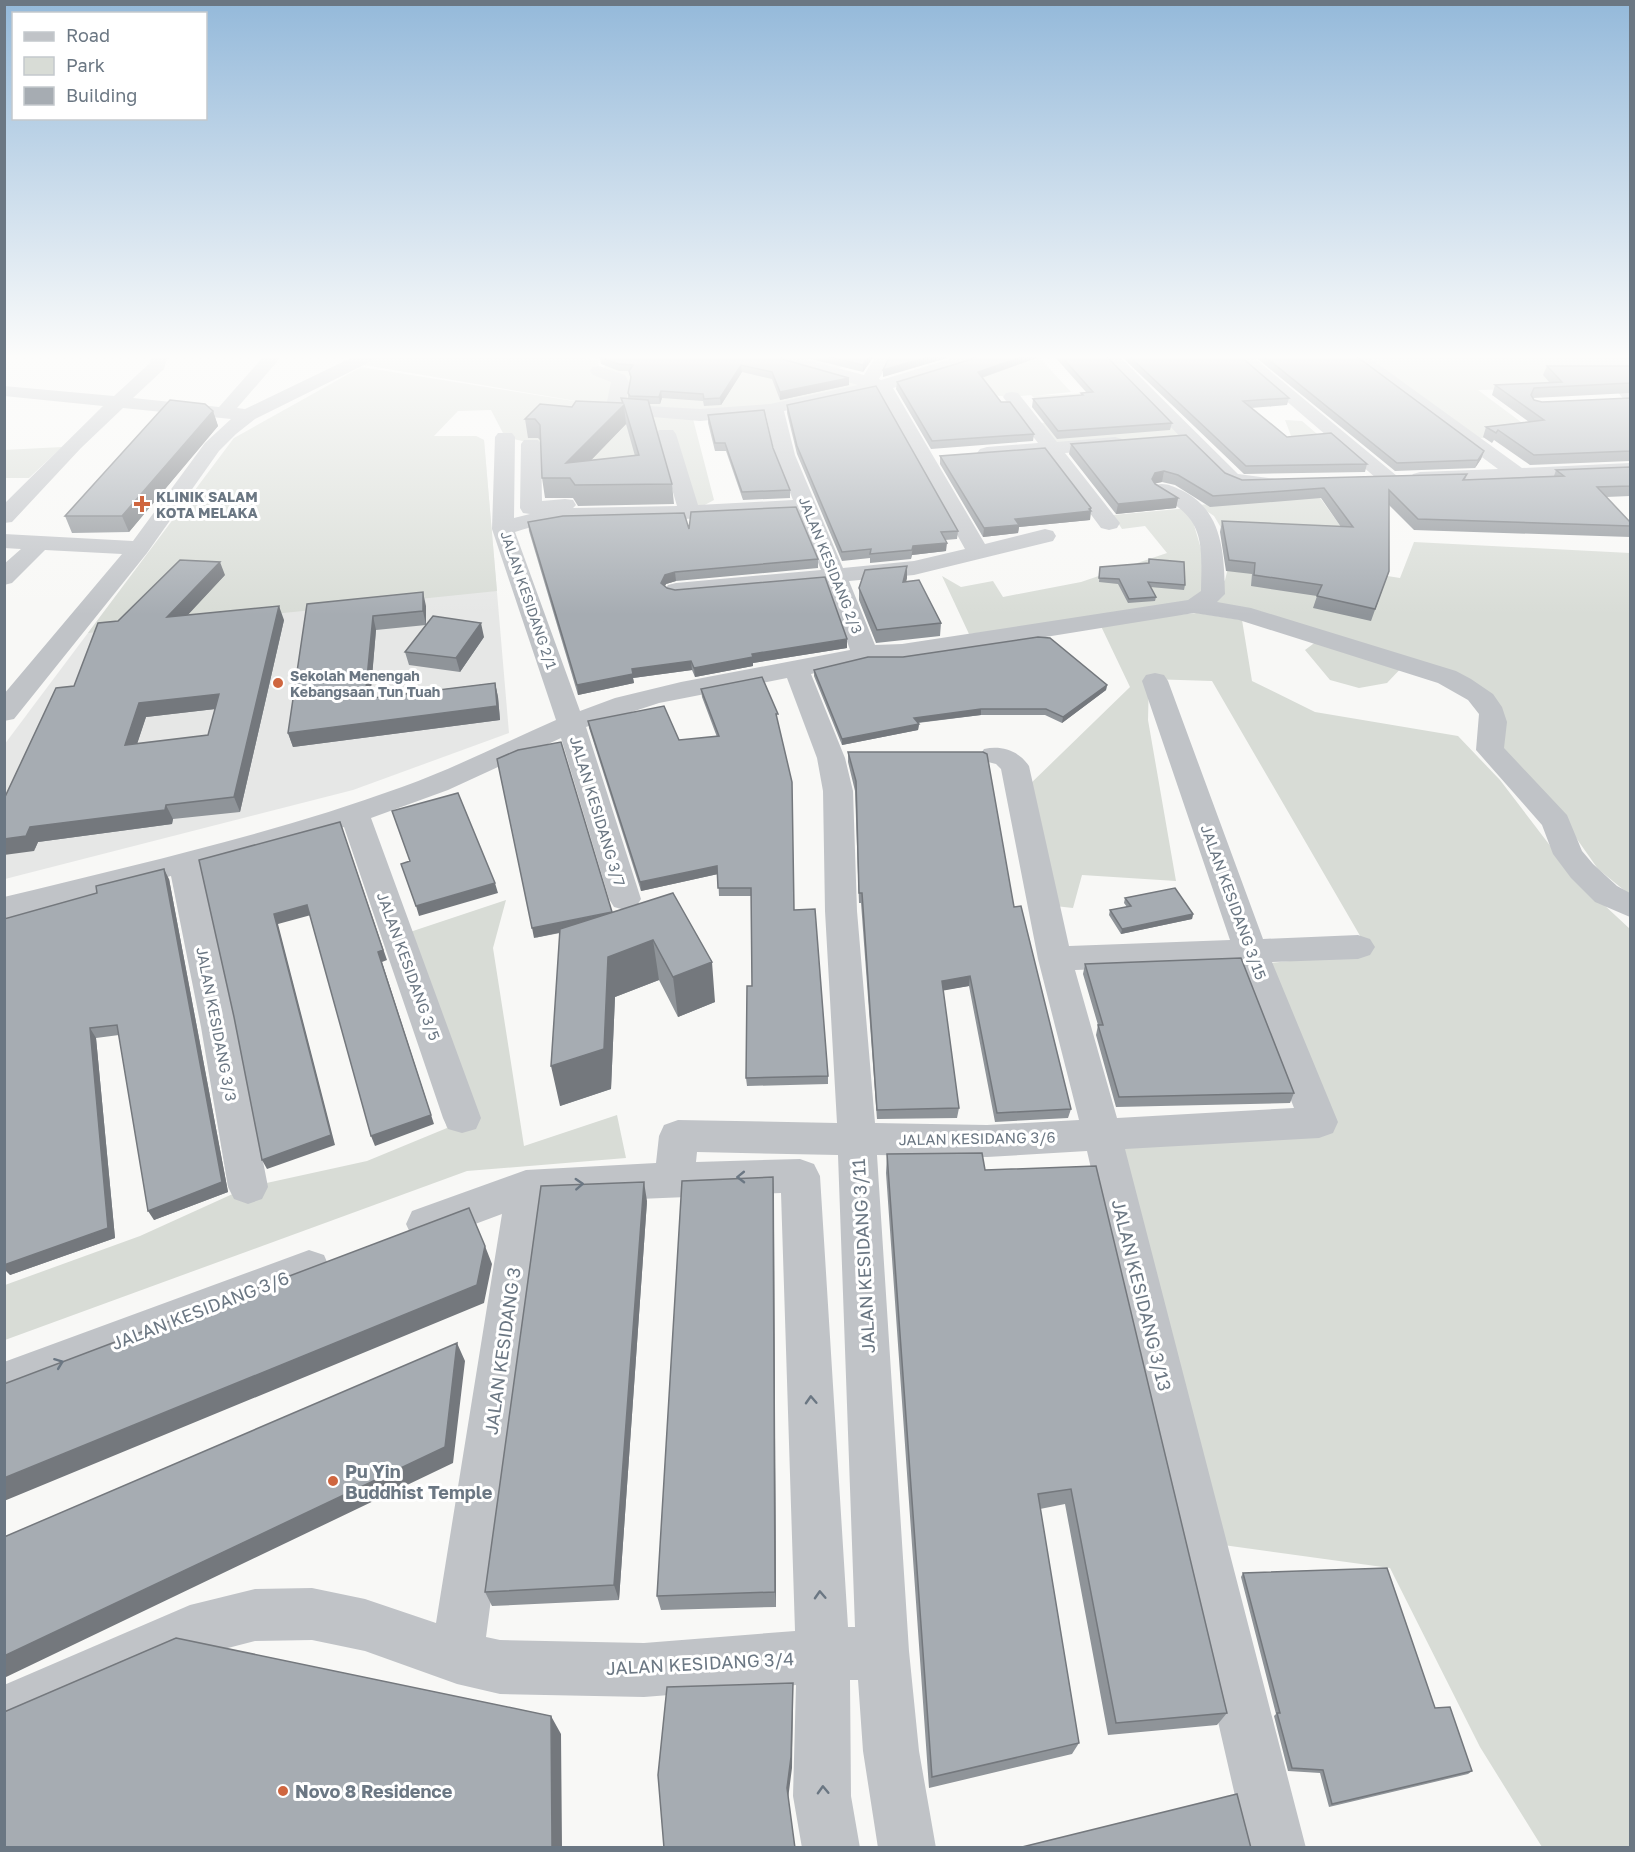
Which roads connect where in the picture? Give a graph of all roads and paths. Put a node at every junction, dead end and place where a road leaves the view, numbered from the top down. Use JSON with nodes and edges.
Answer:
{"nodes":[{"id":1,"x":77,"y":442,"type":"edge"},
{"id":2,"x":217,"y":442,"type":"edge"},
{"id":3,"x":505,"y":442,"type":"edge"},
{"id":4,"x":668,"y":442,"type":"edge"},
{"id":5,"x":783,"y":442,"type":"edge"},
{"id":6,"x":914,"y":442,"type":"edge"},
{"id":7,"x":1047,"y":442,"type":"edge"},
{"id":8,"x":1126,"y":442,"type":"edge"},
{"id":9,"x":1195,"y":442,"type":"edge"},
{"id":10,"x":1345,"y":442,"type":"edge"},
{"id":11,"x":1475,"y":442,"type":"edge"},
{"id":12,"x":531,"y":444,"type":"edge"},
{"id":13,"x":1051,"y":448,"type":"junction"},
{"id":14,"x":966,"y":454,"type":"edge"},
{"id":15,"x":944,"y":456,"type":"edge"},
{"id":16,"x":923,"y":457,"type":"junction"},
{"id":17,"x":1630,"y":469,"type":"edge"},
{"id":18,"x":1518,"y":474,"type":"junction"},
{"id":19,"x":1390,"y":480,"type":"junction"},
{"id":20,"x":1358,"y":481,"type":"edge"},
{"id":21,"x":1283,"y":483,"type":"edge"},
{"id":22,"x":1162,"y":489,"type":"edge"},
{"id":23,"x":686,"y":504,"type":"junction"},
{"id":24,"x":807,"y":506,"type":"junction"},
{"id":25,"x":4,"y":517,"type":"edge"},
{"id":26,"x":1110,"y":523,"type":"dead end"},
{"id":27,"x":503,"y":529,"type":"junction"},
{"id":28,"x":1045,"y":536,"type":"dead end"},
{"id":29,"x":4,"y":541,"type":"edge"},
{"id":30,"x":40,"y":542,"type":"junction"},
{"id":31,"x":140,"y":548,"type":"junction"},
{"id":32,"x":978,"y":552,"type":"junction"},
{"id":33,"x":836,"y":576,"type":"junction"},
{"id":34,"x":4,"y":578,"type":"edge"},
{"id":35,"x":676,"y":590,"type":"edge"},
{"id":36,"x":1194,"y":606,"type":"junction"},
{"id":37,"x":863,"y":653,"type":"junction"},
{"id":38,"x":797,"y":671,"type":"junction"},
{"id":39,"x":1155,"y":681,"type":"dead end"},
{"id":40,"x":4,"y":713,"type":"edge"},
{"id":41,"x":571,"y":724,"type":"junction"},
{"id":42,"x":994,"y":756,"type":"dead end"},
{"id":43,"x":355,"y":814,"type":"junction"},
{"id":44,"x":184,"y":862,"type":"junction"},
{"id":45,"x":626,"y":899,"type":"dead end"},
{"id":46,"x":1630,"y":906,"type":"edge"},
{"id":47,"x":4,"y":908,"type":"edge"},
{"id":48,"x":1358,"y":947,"type":"dead end"},
{"id":49,"x":1251,"y":953,"type":"junction"},
{"id":50,"x":1055,"y":959,"type":"junction"},
{"id":51,"x":462,"y":1118,"type":"dead end"},
{"id":52,"x":1319,"y":1122,"type":"joint"},
{"id":53,"x":1102,"y":1134,"type":"junction"},
{"id":54,"x":857,"y":1139,"type":"junction"},
{"id":55,"x":675,"y":1179,"type":"junction"},
{"id":56,"x":248,"y":1187,"type":"dead end"},
{"id":57,"x":526,"y":1187,"type":"junction"},
{"id":58,"x":393,"y":1237,"type":"edge"},
{"id":59,"x":348,"y":1254,"type":"edge"},
{"id":60,"x":4,"y":1384,"type":"edge"},
{"id":61,"x":882,"y":1651,"type":"junction"},
{"id":62,"x":823,"y":1656,"type":"junction"},
{"id":63,"x":457,"y":1658,"type":"junction"},
{"id":64,"x":4,"y":1713,"type":"edge"},
{"id":65,"x":831,"y":1848,"type":"edge"},
{"id":66,"x":907,"y":1848,"type":"edge"},
{"id":67,"x":1277,"y":1848,"type":"edge"}],
"edges":[{"from":1,"to":25,"type":"street"},
{"from":2,"to":31,"type":"street"},
{"from":3,"to":27,"type":"street","name":"JALAN KESIDANG 2/1"},
{"from":4,"to":23,"type":"street"},
{"from":5,"to":24,"type":"street","name":"JALAN KESIDANG 2/3"},
{"from":6,"to":16,"type":"street"},
{"from":7,"to":13,"type":"street"},
{"from":8,"to":13,"type":"street"},
{"from":9,"to":21,"type":"street"},
{"from":10,"to":19,"type":"street"},
{"from":11,"to":18,"type":"street"},
{"from":12,"to":23,"type":"street"},
{"from":13,"to":14,"type":"street"},
{"from":13,"to":26,"type":"street"},
{"from":15,"to":16,"type":"street"},
{"from":16,"to":32,"type":"street"},
{"from":17,"to":18,"type":"street"},
{"from":18,"to":19,"type":"street"},
{"from":19,"to":20,"type":"street"},
{"from":22,"to":36,"type":"street"},
{"from":23,"to":24,"type":"street"},
{"from":23,"to":27,"type":"street"},
{"from":24,"to":33,"type":"street","name":"JALAN KESIDANG 2/3"},
{"from":27,"to":41,"type":"street","name":"JALAN KESIDANG 2/1"},
{"from":28,"to":32,"type":"street"},
{"from":29,"to":30,"type":"street"},
{"from":30,"to":31,"type":"street"},
{"from":30,"to":34,"type":"street"},
{"from":31,"to":40,"type":"street"},
{"from":32,"to":33,"type":"street"},
{"from":33,"to":35,"type":"street"},
{"from":33,"to":37,"type":"street","name":"JALAN KESIDANG 2/3"},
{"from":36,"to":37,"type":"street"},
{"from":36,"to":46,"type":"street"},
{"from":37,"to":38,"type":"street"},
{"from":38,"to":41,"type":"street"},
{"from":38,"to":54,"type":"street","name":"JALAN KESIDANG 3/11"},
{"from":39,"to":49,"type":"street","name":"JALAN KESIDANG 3/15"},
{"from":41,"to":43,"type":"street"},
{"from":41,"to":45,"type":"street","name":"JALAN KESIDANG 3/7"},
{"from":42,"to":50,"type":"street","name":"JALAN KESIDANG 3/13"},
{"from":43,"to":44,"type":"street"},
{"from":43,"to":51,"type":"street","name":"JALAN KESIDANG 3/5"},
{"from":44,"to":47,"type":"street"},
{"from":44,"to":56,"type":"street","name":"JALAN KESIDANG 3/3"},
{"from":48,"to":49,"type":"street"},
{"from":49,"to":50,"type":"street"},
{"from":49,"to":52,"type":"street","name":"JALAN KESIDANG 3/15"},
{"from":50,"to":53,"type":"street","name":"JALAN KESIDANG 3/13"},
{"from":52,"to":53,"type":"street","name":"JALAN KESIDANG 3/6"},
{"from":53,"to":54,"type":"street","name":"JALAN KESIDANG 3/6"},
{"from":53,"to":67,"type":"street","name":"JALAN KESIDANG 3/13"},
{"from":54,"to":55,"type":"street","name":"JALAN KESIDANG 3/6"},
{"from":54,"to":61,"type":"street","name":"JALAN KESIDANG 3/11"},
{"from":57,"to":55,"type":"street","one_way":true},
{"from":62,"to":55,"type":"street","one_way":true},
{"from":57,"to":58,"type":"street"},
{"from":57,"to":63,"type":"street","name":"JALAN KESIDANG 3"},
{"from":60,"to":59,"type":"street","name":"JALAN KESIDANG 3/6","one_way":true},
{"from":61,"to":62,"type":"street","name":"JALAN KESIDANG 3/4"},
{"from":61,"to":66,"type":"street","name":"JALAN KESIDANG 3/11"},
{"from":62,"to":63,"type":"street","name":"JALAN KESIDANG 3/4"},
{"from":65,"to":62,"type":"street","one_way":true},
{"from":63,"to":64,"type":"street","name":"JALAN KESIDANG 3/4"}]}
